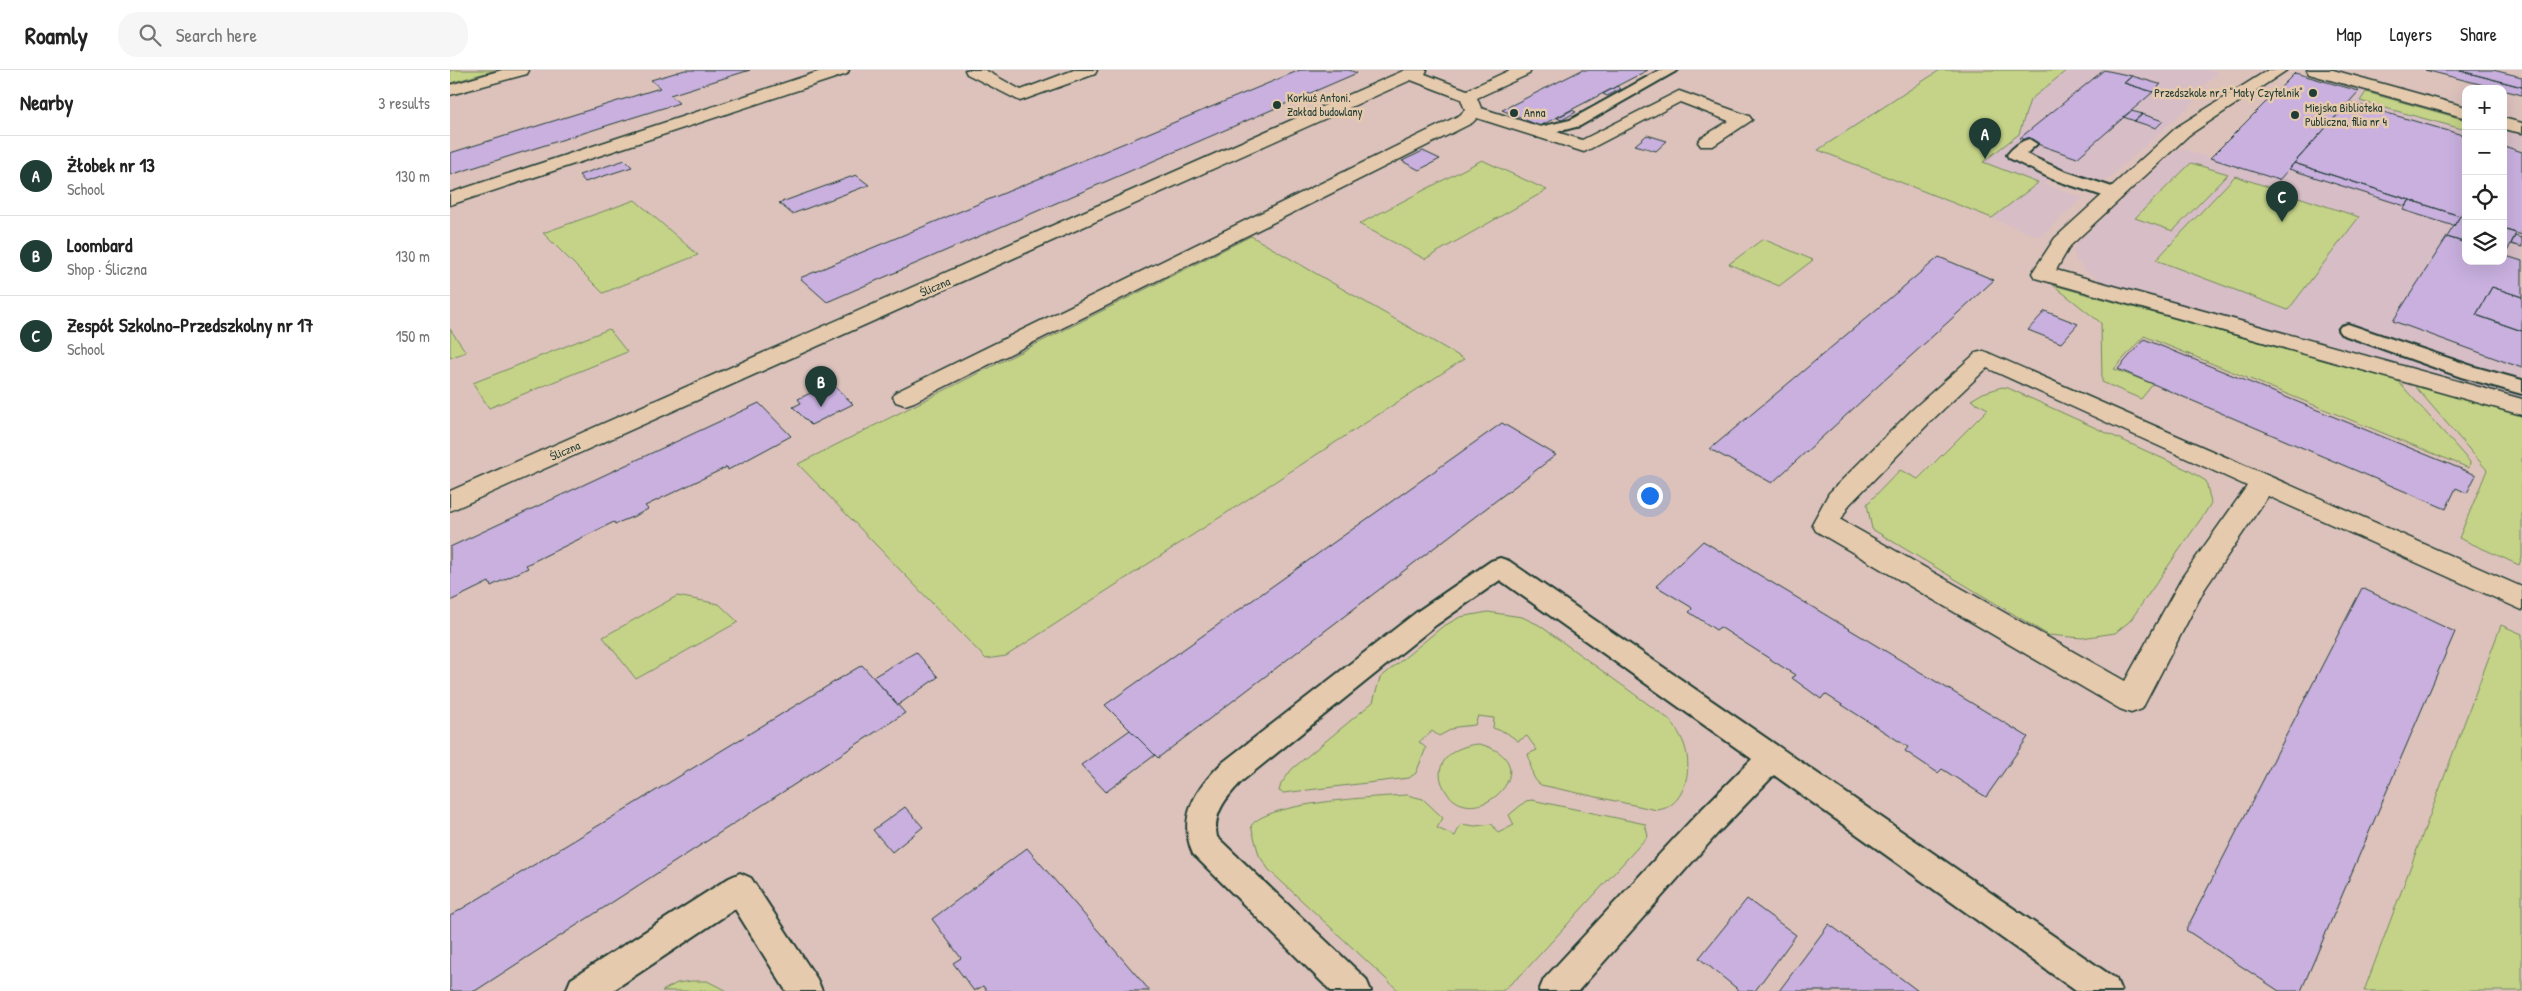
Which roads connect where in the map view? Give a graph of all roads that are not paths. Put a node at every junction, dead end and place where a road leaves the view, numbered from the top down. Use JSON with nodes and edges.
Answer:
{"nodes":[{"id":1,"x":521,"y":70,"type":"edge"},
{"id":2,"x":841,"y":70,"type":"edge"},
{"id":3,"x":973,"y":70,"type":"edge"},
{"id":4,"x":1089,"y":70,"type":"edge"},
{"id":5,"x":1523,"y":70,"type":"edge"},
{"id":6,"x":1671,"y":70,"type":"edge"},
{"id":7,"x":2279,"y":70,"type":"edge"},
{"id":8,"x":2315,"y":70,"type":"edge"},
{"id":9,"x":1415,"y":72,"type":"edge"},
{"id":10,"x":450,"y":90,"type":"edge"},
{"id":11,"x":1471,"y":103,"type":"junction"},
{"id":12,"x":2462,"y":112,"type":"edge"},
{"id":13,"x":2507,"y":124,"type":"edge"},
{"id":14,"x":2522,"y":128,"type":"edge"},
{"id":15,"x":1537,"y":132,"type":"junction"},
{"id":16,"x":1707,"y":142,"type":"dead end"},
{"id":17,"x":2029,"y":144,"type":"dead end"},
{"id":18,"x":2115,"y":194,"type":"junction"},
{"id":19,"x":450,"y":199,"type":"edge"},
{"id":20,"x":2348,"y":330,"type":"dead end"},
{"id":21,"x":2373,"y":340,"type":"junction"},
{"id":22,"x":2365,"y":364,"type":"junction"},
{"id":23,"x":2522,"y":387,"type":"edge"},
{"id":24,"x":905,"y":396,"type":"dead end"},
{"id":25,"x":2522,"y":407,"type":"edge"},
{"id":26,"x":2263,"y":483,"type":"junction"},
{"id":27,"x":450,"y":502,"type":"edge"},
{"id":28,"x":2522,"y":599,"type":"edge"},
{"id":29,"x":1772,"y":758,"type":"junction"},
{"id":30,"x":583,"y":991,"type":"edge"},
{"id":31,"x":805,"y":991,"type":"edge"},
{"id":32,"x":1354,"y":991,"type":"edge"},
{"id":33,"x":1556,"y":991,"type":"edge"},
{"id":34,"x":2104,"y":991,"type":"edge"}],
"edges":[{"from":1,"to":10,"type":"street"},
{"from":2,"to":19,"type":"street"},
{"from":3,"to":4,"type":"street"},
{"from":5,"to":11,"type":"street"},
{"from":6,"to":15,"type":"lane"},
{"from":7,"to":18,"type":"street"},
{"from":8,"to":12,"type":"street"},
{"from":9,"to":11,"type":"street"},
{"from":9,"to":27,"type":"street","name":"Śliczna"},
{"from":11,"to":15,"type":"street"},
{"from":11,"to":24,"type":"street"},
{"from":13,"to":14,"type":"street"},
{"from":15,"to":16,"type":"street"},
{"from":17,"to":18,"type":"lane"},
{"from":18,"to":22,"type":"street"},
{"from":20,"to":21,"type":"lane"},
{"from":21,"to":22,"type":"lane"},
{"from":21,"to":23,"type":"lane"},
{"from":22,"to":25,"type":"street"},
{"from":26,"to":26,"type":"street"},
{"from":26,"to":28,"type":"street"},
{"from":29,"to":32,"type":"lane"},
{"from":29,"to":33,"type":"lane"},
{"from":29,"to":34,"type":"lane"},
{"from":30,"to":31,"type":"lane"}]}
